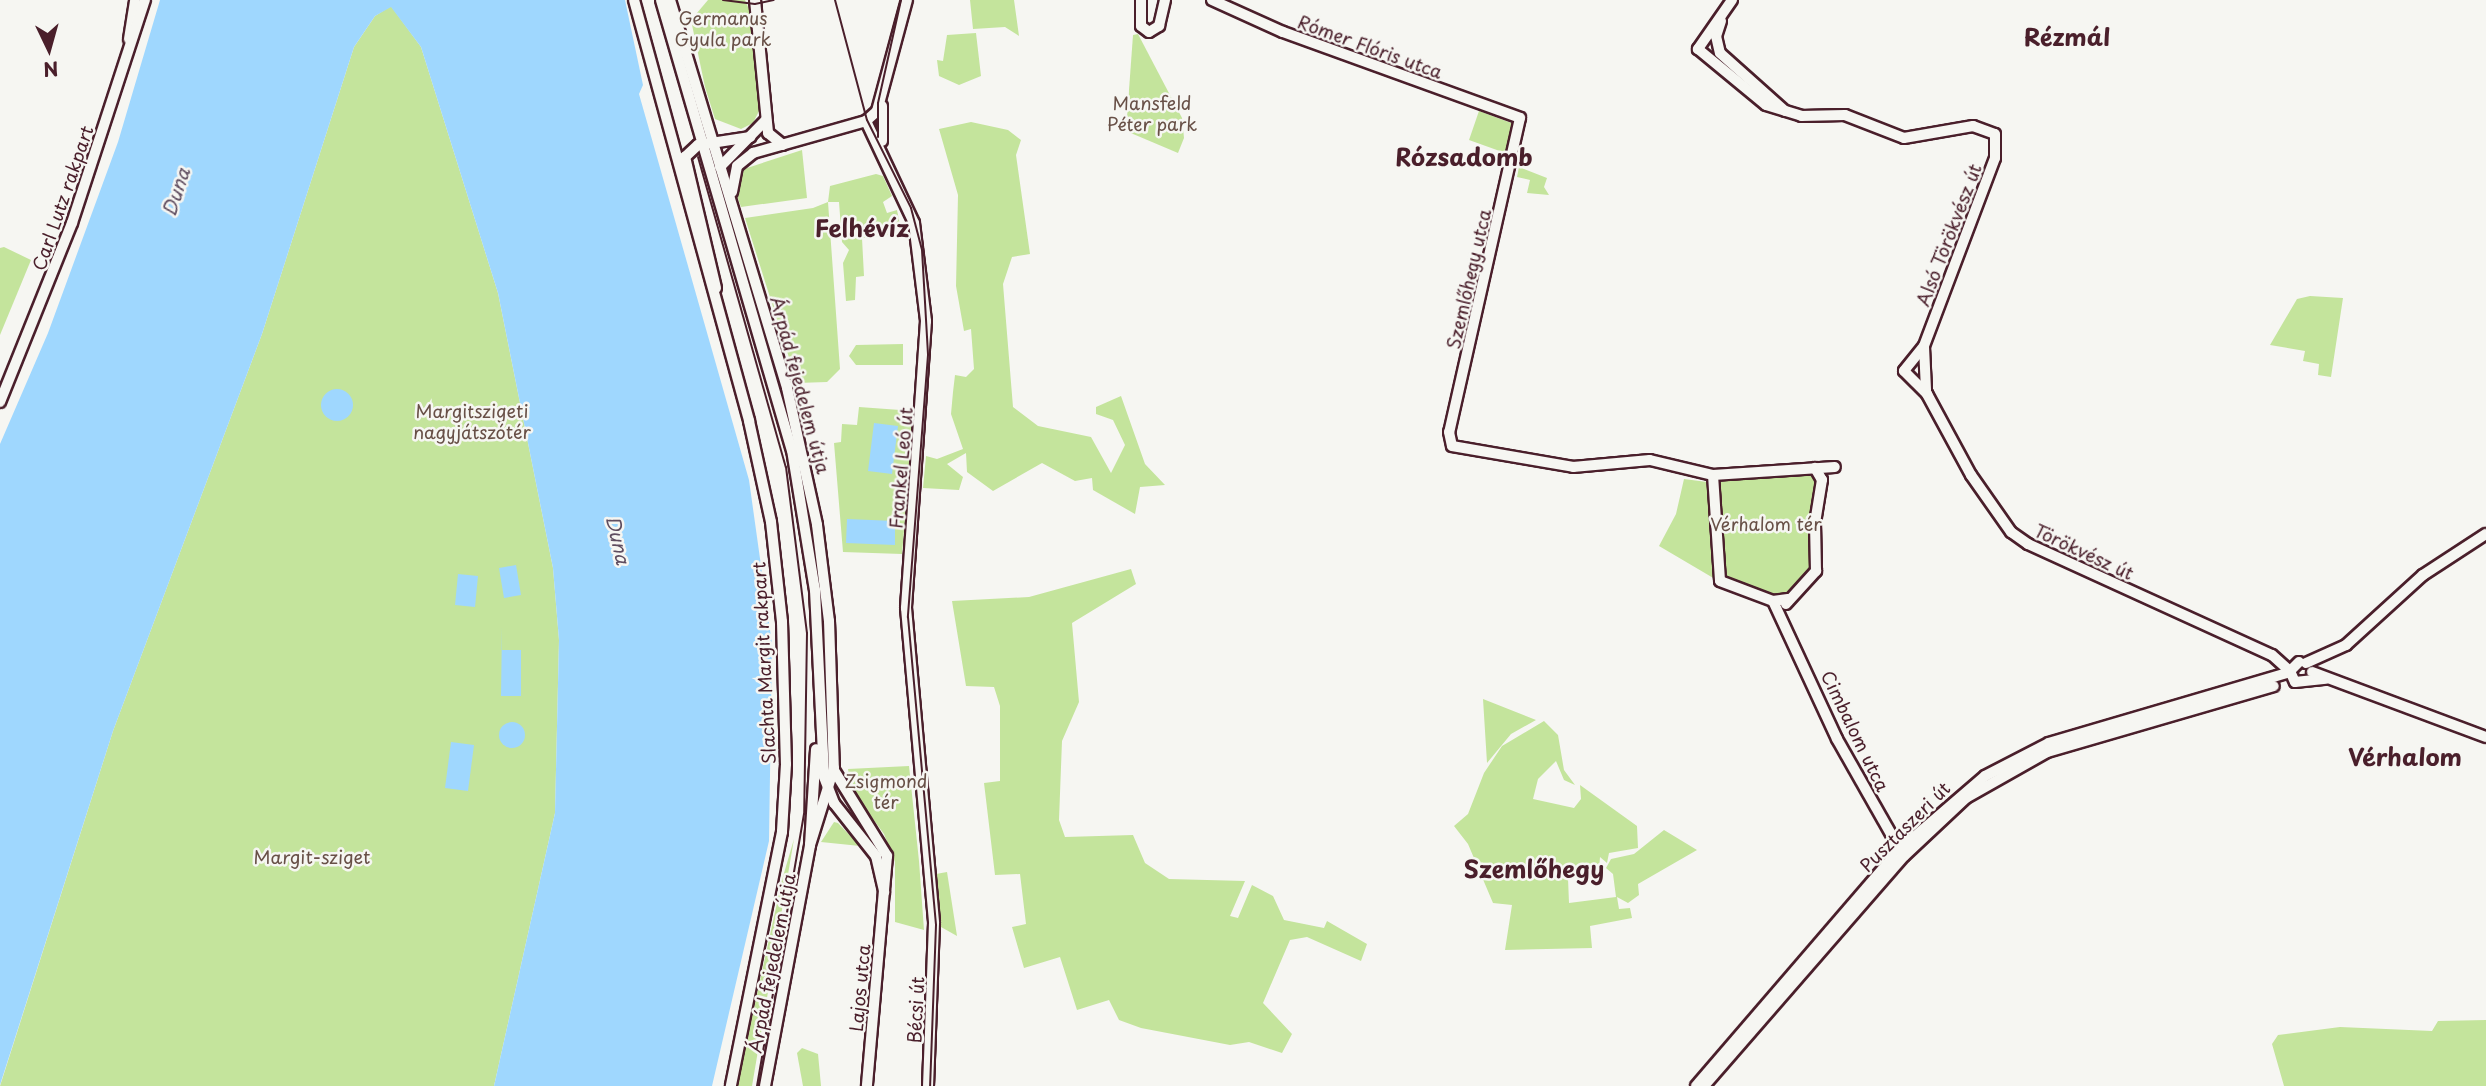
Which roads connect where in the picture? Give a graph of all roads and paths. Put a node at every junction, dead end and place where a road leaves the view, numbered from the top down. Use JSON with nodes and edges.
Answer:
{"nodes":[{"id":1,"x":135,"y":0,"type":"edge"},
{"id":2,"x":145,"y":0,"type":"edge"},
{"id":3,"x":634,"y":0,"type":"edge"},
{"id":4,"x":661,"y":0,"type":"edge"},
{"id":5,"x":670,"y":0,"type":"edge"},
{"id":6,"x":755,"y":0,"type":"edge"},
{"id":7,"x":908,"y":0,"type":"edge"},
{"id":8,"x":1142,"y":0,"type":"edge"},
{"id":9,"x":1165,"y":0,"type":"edge"},
{"id":10,"x":1212,"y":0,"type":"edge"},
{"id":11,"x":1732,"y":0,"type":"edge"},
{"id":12,"x":1726,"y":10,"type":"junction"},
{"id":13,"x":1704,"y":37,"type":"junction"},
{"id":14,"x":1718,"y":44,"type":"junction"},
{"id":15,"x":128,"y":50,"type":"junction"},
{"id":16,"x":1709,"y":56,"type":"junction"},
{"id":17,"x":884,"y":99,"type":"junction"},
{"id":18,"x":1786,"y":111,"type":"junction"},
{"id":19,"x":1520,"y":118,"type":"joint"},
{"id":20,"x":766,"y":120,"type":"junction"},
{"id":21,"x":708,"y":121,"type":"junction"},
{"id":22,"x":866,"y":121,"type":"junction"},
{"id":23,"x":750,"y":136,"type":"junction"},
{"id":24,"x":732,"y":138,"type":"junction"},
{"id":25,"x":881,"y":141,"type":"junction"},
{"id":26,"x":714,"y":142,"type":"junction"},
{"id":27,"x":701,"y":144,"type":"junction"},
{"id":28,"x":784,"y":145,"type":"junction"},
{"id":29,"x":706,"y":159,"type":"junction"},
{"id":30,"x":737,"y":166,"type":"junction"},
{"id":31,"x":720,"y":169,"type":"junction"},
{"id":32,"x":715,"y":188,"type":"junction"},
{"id":33,"x":734,"y":207,"type":"junction"},
{"id":34,"x":909,"y":209,"type":"junction"},
{"id":35,"x":706,"y":240,"type":"junction"},
{"id":36,"x":703,"y":262,"type":"junction"},
{"id":37,"x":721,"y":323,"type":"junction"},
{"id":38,"x":1924,"y":346,"type":"junction"},
{"id":39,"x":1912,"y":362,"type":"junction"},
{"id":40,"x":1919,"y":374,"type":"junction"},
{"id":41,"x":0,"y":402,"type":"edge"},
{"id":42,"x":1835,"y":467,"type":"dead end"},
{"id":43,"x":1815,"y":468,"type":"junction"},
{"id":44,"x":1713,"y":475,"type":"junction"},
{"id":45,"x":2486,"y":534,"type":"edge"},
{"id":46,"x":807,"y":537,"type":"junction"},
{"id":47,"x":823,"y":564,"type":"junction"},
{"id":48,"x":1788,"y":599,"type":"junction"},
{"id":49,"x":1773,"y":601,"type":"junction"},
{"id":50,"x":1784,"y":617,"type":"junction"},
{"id":51,"x":2268,"y":653,"type":"junction"},
{"id":52,"x":2332,"y":654,"type":"junction"},
{"id":53,"x":2307,"y":670,"type":"junction"},
{"id":54,"x":2290,"y":674,"type":"junction"},
{"id":55,"x":2271,"y":680,"type":"junction"},
{"id":56,"x":2338,"y":680,"type":"junction"},
{"id":57,"x":819,"y":732,"type":"junction"},
{"id":58,"x":2082,"y":737,"type":"junction"},
{"id":59,"x":2486,"y":737,"type":"edge"},
{"id":60,"x":834,"y":768,"type":"junction"},
{"id":61,"x":828,"y":789,"type":"junction"},
{"id":62,"x":846,"y":819,"type":"junction"},
{"id":63,"x":819,"y":821,"type":"junction"},
{"id":64,"x":810,"y":845,"type":"junction"},
{"id":65,"x":1902,"y":853,"type":"junction"},
{"id":66,"x":884,"y":892,"type":"junction"},
{"id":67,"x":935,"y":936,"type":"joint"},
{"id":68,"x":1808,"y":960,"type":"junction"},
{"id":69,"x":731,"y":1086,"type":"edge"},
{"id":70,"x":765,"y":1086,"type":"edge"},
{"id":71,"x":867,"y":1086,"type":"edge"},
{"id":72,"x":928,"y":1086,"type":"edge"},
{"id":73,"x":1696,"y":1086,"type":"edge"},
{"id":74,"x":1704,"y":1086,"type":"edge"}],
"edges":[{"from":1,"to":15,"type":"street"},
{"from":2,"to":15,"type":"street","name":"Carl Lutz rakpart"},
{"from":3,"to":36,"type":"street","name":"Slachta Margit rakpart"},
{"from":4,"to":27,"type":"street","name":"Árpád fejedelem útja"},
{"from":5,"to":21,"type":"street","name":"Árpád fejedelem útja"},
{"from":6,"to":20,"type":"street"},
{"from":7,"to":17,"type":"street"},
{"from":8,"to":9,"type":"street"},
{"from":10,"to":19,"type":"street","name":"Rómer Flóris utca"},
{"from":11,"to":12,"type":"street"},
{"from":12,"to":13,"type":"street"},
{"from":12,"to":14,"type":"street"},
{"from":13,"to":14,"type":"street"},
{"from":13,"to":16,"type":"street"},
{"from":14,"to":16,"type":"street"},
{"from":14,"to":18,"type":"street"},
{"from":15,"to":41,"type":"street","name":"Carl Lutz rakpart"},
{"from":16,"to":18,"type":"street"},
{"from":17,"to":22,"type":"street"},
{"from":17,"to":25,"type":"street"},
{"from":18,"to":38,"type":"street","name":"Alsó Törökvész út"},
{"from":19,"to":44,"type":"street","name":"Szemlőhegy utca"},
{"from":20,"to":23,"type":"street"},
{"from":20,"to":28,"type":"street"},
{"from":21,"to":24,"type":"street"},
{"from":21,"to":26,"type":"street","name":"Árpád fejedelem útja"},
{"from":22,"to":25,"type":"street","name":"Frankel Leó út"},
{"from":22,"to":28,"type":"street"},
{"from":22,"to":34,"type":"street","name":"Frankel Leó út"},
{"from":23,"to":24,"type":"street"},
{"from":23,"to":31,"type":"street"},
{"from":24,"to":26,"type":"street"},
{"from":25,"to":34,"type":"street","name":"Frankel Leó út"},
{"from":26,"to":27,"type":"street"},
{"from":26,"to":31,"type":"street","name":"Árpád fejedelem útja"},
{"from":27,"to":29,"type":"street","name":"Árpád fejedelem útja"},
{"from":27,"to":35,"type":"street"},
{"from":28,"to":30,"type":"street"},
{"from":29,"to":31,"type":"street"},
{"from":29,"to":32,"type":"street","name":"Árpád fejedelem útja"},
{"from":30,"to":31,"type":"street"},
{"from":30,"to":33,"type":"street"},
{"from":31,"to":32,"type":"street"},
{"from":31,"to":33,"type":"street","name":"Árpád fejedelem útja"},
{"from":32,"to":46,"type":"street","name":"Árpád fejedelem útja"},
{"from":33,"to":47,"type":"street","name":"Árpád fejedelem útja"},
{"from":34,"to":67,"type":"street","name":"Frankel Leó út"},
{"from":35,"to":36,"type":"street"},
{"from":35,"to":37,"type":"street"},
{"from":36,"to":37,"type":"street","name":"Slachta Margit rakpart"},
{"from":37,"to":69,"type":"street","name":"Slachta Margit rakpart"},
{"from":38,"to":39,"type":"street","name":"Alsó Törökvész út"},
{"from":38,"to":40,"type":"street","name":"Alsó Törökvész út"},
{"from":39,"to":40,"type":"street"},
{"from":39,"to":40,"type":"street"},
{"from":40,"to":51,"type":"street","name":"Törökvész út"},
{"from":42,"to":43,"type":"street"},
{"from":43,"to":44,"type":"street"},
{"from":43,"to":48,"type":"street"},
{"from":44,"to":49,"type":"street"},
{"from":45,"to":52,"type":"street"},
{"from":46,"to":47,"type":"street"},
{"from":46,"to":57,"type":"street","name":"Árpád fejedelem útja"},
{"from":47,"to":60,"type":"street","name":"Árpád fejedelem útja"},
{"from":48,"to":49,"type":"street"},
{"from":48,"to":50,"type":"street"},
{"from":49,"to":50,"type":"street","name":"Cimbalom utca"},
{"from":50,"to":65,"type":"street","name":"Cimbalom utca"},
{"from":51,"to":53,"type":"street"},
{"from":51,"to":54,"type":"street","name":"Törökvész út"},
{"from":51,"to":55,"type":"street"},
{"from":52,"to":53,"type":"street"},
{"from":52,"to":56,"type":"street"},
{"from":53,"to":54,"type":"street"},
{"from":53,"to":54,"type":"street"},
{"from":53,"to":56,"type":"street"},
{"from":54,"to":55,"type":"street","name":"Pusztaszeri út"},
{"from":54,"to":58,"type":"street","name":"Pusztaszeri út"},
{"from":55,"to":58,"type":"street","name":"Pusztaszeri út"},
{"from":56,"to":59,"type":"street"},
{"from":57,"to":61,"type":"street","name":"Árpád fejedelem útja"},
{"from":57,"to":64,"type":"street","name":"Árpád fejedelem útja"},
{"from":58,"to":65,"type":"street","name":"Pusztaszeri út"},
{"from":60,"to":61,"type":"street","name":"Árpád fejedelem útja"},
{"from":60,"to":66,"type":"street"},
{"from":61,"to":62,"type":"street"},
{"from":61,"to":63,"type":"street","name":"Árpád fejedelem útja"},
{"from":62,"to":63,"type":"street"},
{"from":62,"to":66,"type":"street"},
{"from":63,"to":64,"type":"street","name":"Árpád fejedelem útja"},
{"from":64,"to":70,"type":"street","name":"Árpád fejedelem útja"},
{"from":65,"to":68,"type":"street","name":"Pusztaszeri út"},
{"from":66,"to":71,"type":"street","name":"Lajos utca"},
{"from":67,"to":72,"type":"street","name":"Bécsi út"},
{"from":68,"to":73,"type":"street","name":"Pusztaszeri út"},
{"from":68,"to":74,"type":"street","name":"Pusztaszeri út"}]}
